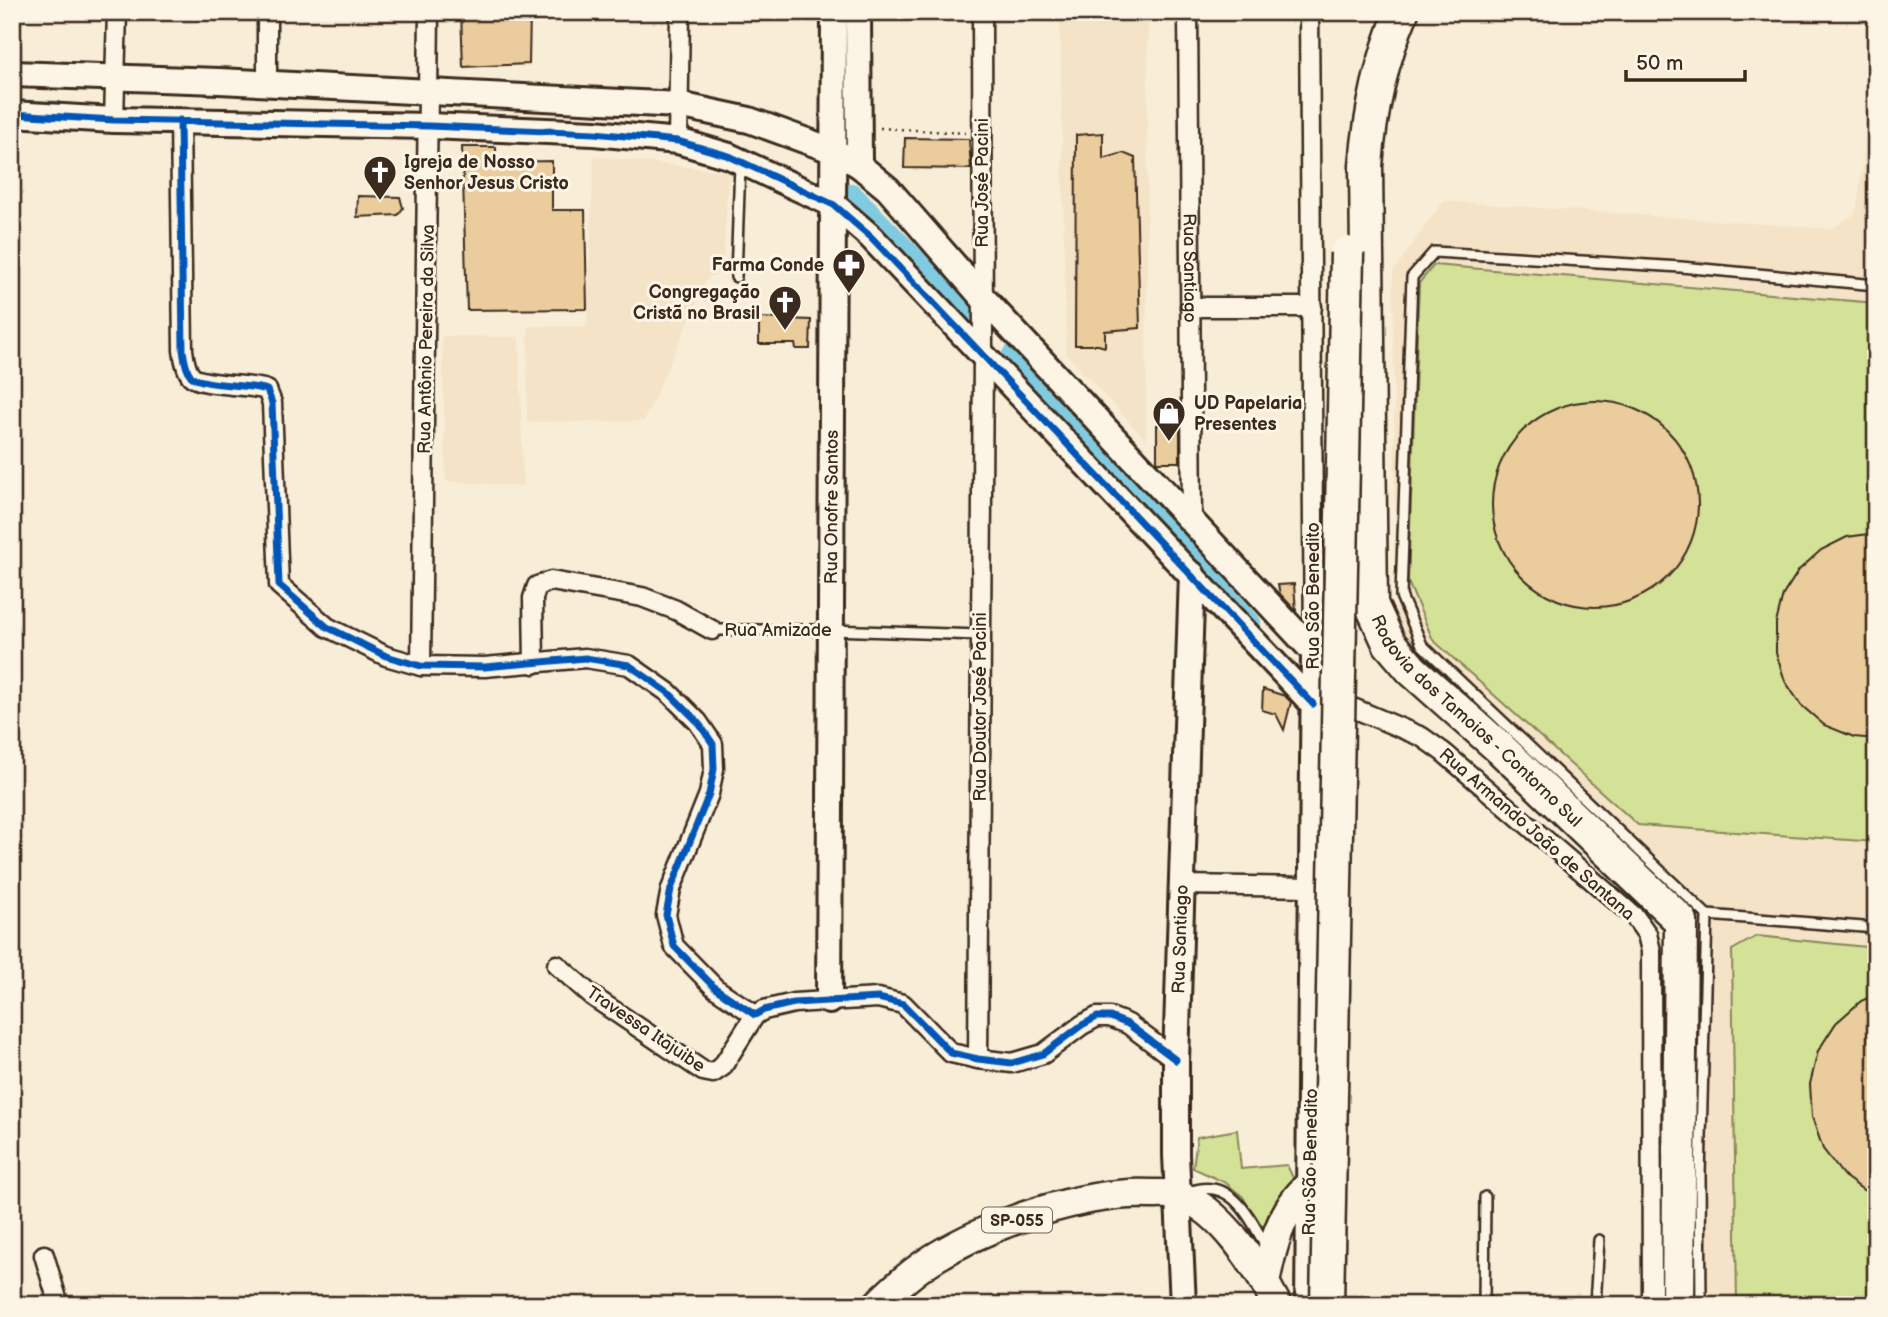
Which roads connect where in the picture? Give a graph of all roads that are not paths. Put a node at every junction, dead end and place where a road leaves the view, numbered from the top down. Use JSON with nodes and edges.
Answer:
{"nodes":[{"id":1,"x":117,"y":12,"type":"edge"},
{"id":2,"x":267,"y":12,"type":"edge"},
{"id":3,"x":429,"y":12,"type":"edge"},
{"id":4,"x":680,"y":12,"type":"edge"},
{"id":5,"x":834,"y":12,"type":"edge"},
{"id":6,"x":858,"y":12,"type":"edge"},
{"id":7,"x":982,"y":12,"type":"edge"},
{"id":8,"x":1188,"y":12,"type":"edge"},
{"id":9,"x":1309,"y":12,"type":"edge"},
{"id":10,"x":1378,"y":12,"type":"edge"},
{"id":11,"x":1402,"y":12,"type":"edge"},
{"id":12,"x":12,"y":74,"type":"edge"},
{"id":13,"x":116,"y":79,"type":"junction"},
{"id":14,"x":268,"y":83,"type":"junction"},
{"id":15,"x":429,"y":91,"type":"junction"},
{"id":16,"x":679,"y":105,"type":"junction"},
{"id":17,"x":12,"y":114,"type":"edge"},
{"id":18,"x":114,"y":120,"type":"junction"},
{"id":19,"x":180,"y":120,"type":"junction"},
{"id":20,"x":429,"y":126,"type":"junction"},
{"id":21,"x":678,"y":141,"type":"junction"},
{"id":22,"x":834,"y":152,"type":"junction"},
{"id":23,"x":740,"y":161,"type":"junction"},
{"id":24,"x":859,"y":165,"type":"junction"},
{"id":25,"x":834,"y":205,"type":"junction"},
{"id":26,"x":736,"y":277,"type":"dead end"},
{"id":27,"x":1876,"y":285,"type":"edge"},
{"id":28,"x":982,"y":297,"type":"junction"},
{"id":29,"x":1191,"y":307,"type":"junction"},
{"id":30,"x":1312,"y":307,"type":"junction"},
{"id":31,"x":983,"y":354,"type":"junction"},
{"id":32,"x":1192,"y":523,"type":"junction"},
{"id":33,"x":1192,"y":574,"type":"junction"},
{"id":34,"x":712,"y":630,"type":"joint"},
{"id":35,"x":831,"y":630,"type":"junction"},
{"id":36,"x":980,"y":635,"type":"junction"},
{"id":37,"x":1314,"y":652,"type":"junction"},
{"id":38,"x":534,"y":664,"type":"junction"},
{"id":39,"x":421,"y":666,"type":"junction"},
{"id":40,"x":1313,"y":698,"type":"junction"},
{"id":41,"x":1182,"y":885,"type":"junction"},
{"id":42,"x":1313,"y":887,"type":"junction"},
{"id":43,"x":1707,"y":915,"type":"junction"},
{"id":44,"x":1876,"y":928,"type":"edge"},
{"id":45,"x":557,"y":965,"type":"dead end"},
{"id":46,"x":829,"y":1001,"type":"junction"},
{"id":47,"x":755,"y":1016,"type":"junction"},
{"id":48,"x":978,"y":1059,"type":"junction"},
{"id":49,"x":1177,"y":1060,"type":"junction"},
{"id":50,"x":1310,"y":1184,"type":"junction"},
{"id":51,"x":1179,"y":1196,"type":"junction"},
{"id":52,"x":1485,"y":1197,"type":"dead end"},
{"id":53,"x":1599,"y":1240,"type":"dead end"},
{"id":54,"x":44,"y":1255,"type":"dead end"},
{"id":55,"x":1271,"y":1281,"type":"edge"},
{"id":56,"x":59,"y":1305,"type":"edge"},
{"id":57,"x":877,"y":1305,"type":"edge"},
{"id":58,"x":1183,"y":1305,"type":"edge"},
{"id":59,"x":1308,"y":1305,"type":"edge"},
{"id":60,"x":1327,"y":1305,"type":"edge"},
{"id":61,"x":1484,"y":1305,"type":"edge"},
{"id":62,"x":1595,"y":1305,"type":"edge"},
{"id":63,"x":1652,"y":1305,"type":"edge"},
{"id":64,"x":1678,"y":1305,"type":"edge"},
{"id":65,"x":1701,"y":1305,"type":"edge"}],
"edges":[{"from":1,"to":13,"type":"street"},
{"from":2,"to":14,"type":"street"},
{"from":3,"to":15,"type":"street","name":"Rua Antônio Pereira da Silva"},
{"from":4,"to":16,"type":"street"},
{"from":5,"to":22,"type":"street","name":"Rua Onofre Santos"},
{"from":6,"to":24,"type":"street"},
{"from":7,"to":28,"type":"street","name":"Rua José Pacini"},
{"from":8,"to":29,"type":"street","name":"Rua Santiago"},
{"from":9,"to":30,"type":"street","name":"Rua São Benedito"},
{"from":10,"to":60,"type":"highway","bridge":true},
{"from":11,"to":64,"type":"highway","name":"Rodovia dos Tamoios - Contorno Sul"},
{"from":12,"to":13,"type":"street"},
{"from":13,"to":14,"type":"street"},
{"from":13,"to":18,"type":"street"},
{"from":14,"to":15,"type":"street"},
{"from":15,"to":16,"type":"street"},
{"from":15,"to":20,"type":"street","name":"Rua Antônio Pereira da Silva"},
{"from":16,"to":21,"type":"street"},
{"from":16,"to":22,"type":"street"},
{"from":17,"to":18,"type":"street"},
{"from":18,"to":19,"type":"street"},
{"from":19,"to":20,"type":"street"},
{"from":19,"to":39,"type":"street"},
{"from":20,"to":21,"type":"street"},
{"from":20,"to":39,"type":"street","name":"Rua Antônio Pereira da Silva"},
{"from":21,"to":23,"type":"street"},
{"from":22,"to":24,"type":"street"},
{"from":22,"to":25,"type":"street","name":"Rua Onofre Santos"},
{"from":23,"to":25,"type":"street"},
{"from":23,"to":26,"type":"lane"},
{"from":24,"to":28,"type":"street"},
{"from":25,"to":31,"type":"street"},
{"from":25,"to":35,"type":"street","name":"Rua Onofre Santos"},
{"from":27,"to":43,"type":"lane"},
{"from":28,"to":31,"type":"street","name":"Rua José Pacini"},
{"from":28,"to":32,"type":"street"},
{"from":29,"to":30,"type":"street"},
{"from":29,"to":32,"type":"street","name":"Rua Santiago"},
{"from":30,"to":37,"type":"street","name":"Rua São Benedito"},
{"from":31,"to":33,"type":"street"},
{"from":31,"to":36,"type":"street","name":"Rua Doutor José Pacini"},
{"from":32,"to":37,"type":"street"},
{"from":33,"to":40,"type":"street"},
{"from":33,"to":41,"type":"street","name":"Rua Santiago"},
{"from":34,"to":35,"type":"lane","name":"Rua Amizade"},
{"from":34,"to":38,"type":"street","name":"Rua Amizade"},
{"from":35,"to":36,"type":"lane","name":"Rua Amizade"},
{"from":35,"to":46,"type":"street","name":"Rua Onofre Santos"},
{"from":36,"to":48,"type":"street","name":"Rua Doutor José Pacini"},
{"from":37,"to":40,"type":"street","name":"Rua São Benedito"},
{"from":38,"to":39,"type":"street"},
{"from":38,"to":47,"type":"street"},
{"from":40,"to":42,"type":"street","name":"Rua São Benedito"},
{"from":40,"to":63,"type":"street","name":"Rua Armando João de Santana"},
{"from":41,"to":42,"type":"street"},
{"from":41,"to":49,"type":"street","name":"Rua Santiago"},
{"from":42,"to":50,"type":"street","name":"Rua São Benedito"},
{"from":43,"to":44,"type":"lane"},
{"from":43,"to":65,"type":"lane"},
{"from":45,"to":47,"type":"street","name":"Travessa Itajuibe"},
{"from":46,"to":47,"type":"street"},
{"from":46,"to":48,"type":"street"},
{"from":48,"to":49,"type":"street"},
{"from":49,"to":51,"type":"street","name":"Rua Santiago"},
{"from":50,"to":55,"type":"main road"},
{"from":50,"to":59,"type":"street","name":"Rua São Benedito"},
{"from":51,"to":55,"type":"main road","number":"SP-055"},
{"from":51,"to":57,"type":"main road","number":"SP-055"},
{"from":51,"to":58,"type":"street","name":"Rua Santiago"},
{"from":52,"to":61,"type":"lane"},
{"from":53,"to":62,"type":"lane"},
{"from":54,"to":56,"type":"street"}]}
